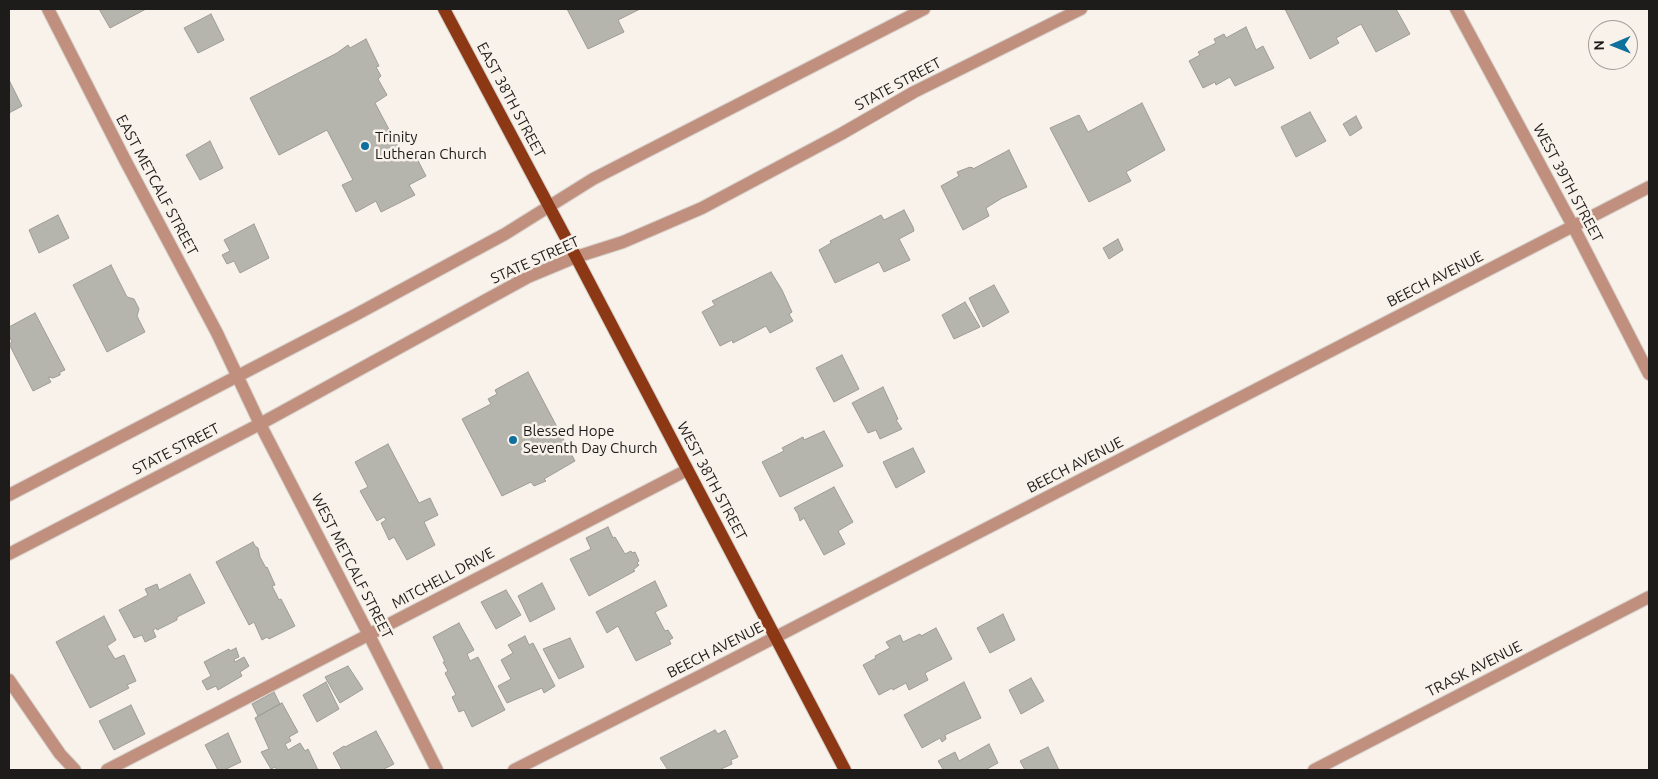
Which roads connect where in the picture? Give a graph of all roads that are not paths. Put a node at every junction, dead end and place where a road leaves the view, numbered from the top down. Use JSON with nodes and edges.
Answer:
{"nodes":[{"id":1,"x":48,"y":9,"type":"edge"},
{"id":2,"x":444,"y":9,"type":"edge"},
{"id":3,"x":924,"y":9,"type":"edge"},
{"id":4,"x":1081,"y":9,"type":"edge"},
{"id":5,"x":1456,"y":9,"type":"edge"},
{"id":6,"x":1649,"y":187,"type":"edge"},
{"id":7,"x":549,"y":207,"type":"junction"},
{"id":8,"x":1573,"y":226,"type":"junction"},
{"id":9,"x":576,"y":257,"type":"junction"},
{"id":10,"x":1649,"y":374,"type":"edge"},
{"id":11,"x":237,"y":377,"type":"junction"},
{"id":12,"x":260,"y":424,"type":"junction"},
{"id":13,"x":687,"y":470,"type":"junction"},
{"id":14,"x":9,"y":495,"type":"edge"},
{"id":15,"x":9,"y":554,"type":"edge"},
{"id":16,"x":1649,"y":597,"type":"edge"},
{"id":17,"x":369,"y":635,"type":"junction"},
{"id":18,"x":776,"y":637,"type":"junction"},
{"id":19,"x":9,"y":680,"type":"edge"},
{"id":20,"x":75,"y":770,"type":"edge"},
{"id":21,"x":107,"y":770,"type":"edge"},
{"id":22,"x":436,"y":770,"type":"edge"},
{"id":23,"x":514,"y":770,"type":"edge"},
{"id":24,"x":844,"y":770,"type":"edge"},
{"id":25,"x":1314,"y":770,"type":"edge"}],
"edges":[{"from":1,"to":11,"type":"street","name":"EAST METCALF STREET"},
{"from":2,"to":7,"type":"main road","name":"EAST 38TH STREET"},
{"from":3,"to":7,"type":"street"},
{"from":4,"to":9,"type":"street","name":"STATE STREET"},
{"from":5,"to":8,"type":"street","name":"WEST 39TH STREET"},
{"from":6,"to":8,"type":"street","name":"BEECH AVENUE"},
{"from":7,"to":9,"type":"main road","name":"WEST 38TH STREET"},
{"from":7,"to":11,"type":"street"},
{"from":8,"to":10,"type":"street","name":"WEST 39TH STREET"},
{"from":8,"to":18,"type":"street","name":"BEECH AVENUE"},
{"from":9,"to":12,"type":"street","name":"STATE STREET"},
{"from":9,"to":13,"type":"main road","name":"WEST 38TH STREET"},
{"from":11,"to":12,"type":"street","name":"WEST METCALF STREET"},
{"from":11,"to":14,"type":"street"},
{"from":12,"to":15,"type":"street","name":"STATE STREET"},
{"from":12,"to":17,"type":"street","name":"WEST METCALF STREET"},
{"from":13,"to":17,"type":"street","name":"MITCHELL DRIVE"},
{"from":13,"to":18,"type":"main road","name":"WEST 38TH STREET"},
{"from":16,"to":25,"type":"street","name":"TRASK AVENUE"},
{"from":17,"to":21,"type":"street","name":"MITCHELL DRIVE"},
{"from":17,"to":22,"type":"street","name":"WEST METCALF STREET"},
{"from":18,"to":23,"type":"street","name":"BEECH AVENUE"},
{"from":18,"to":24,"type":"main road","name":"WEST 38TH STREET"},
{"from":19,"to":20,"type":"street"}]}
